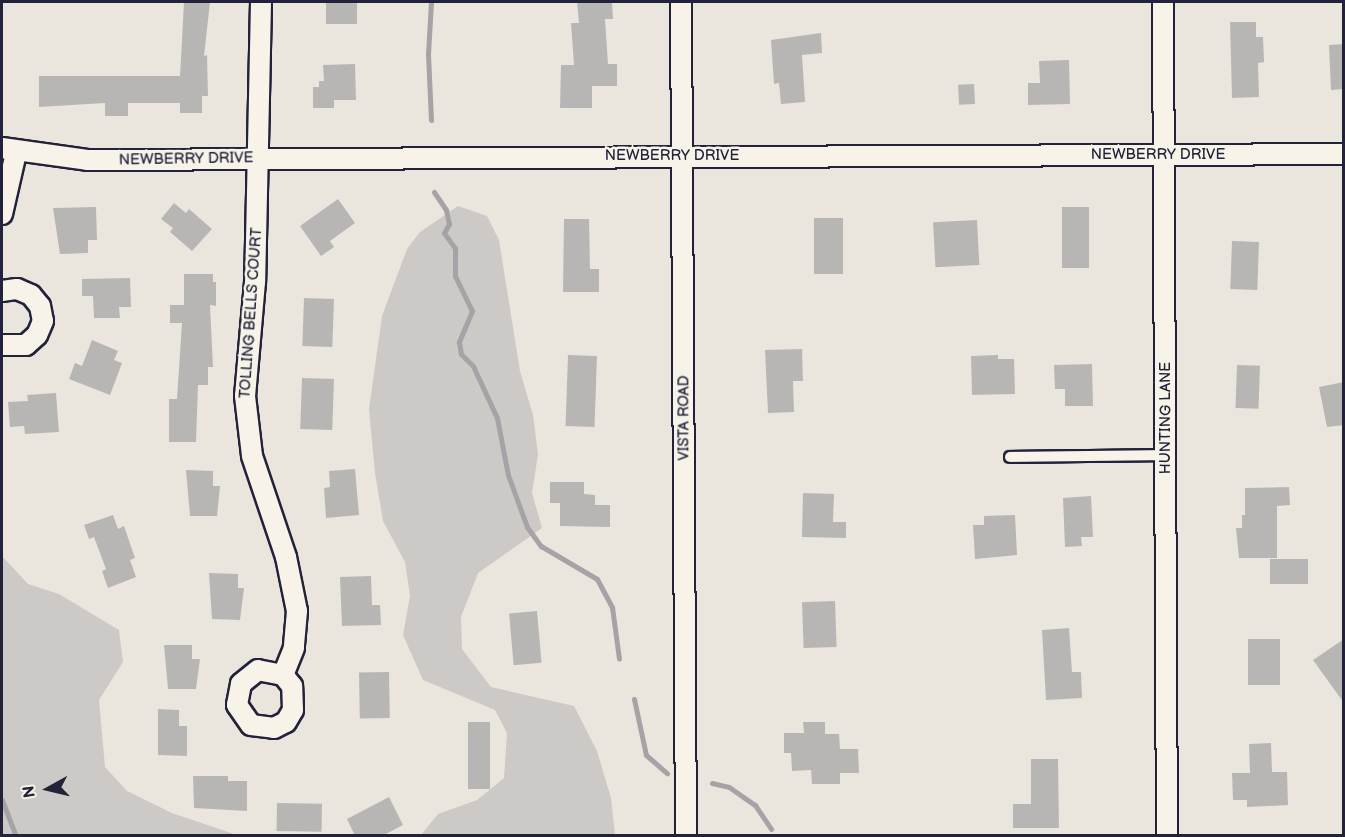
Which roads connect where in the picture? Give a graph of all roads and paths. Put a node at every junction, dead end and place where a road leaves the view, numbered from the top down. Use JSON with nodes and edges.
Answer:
{"nodes":[{"id":1,"x":261,"y":2,"type":"edge"},
{"id":2,"x":681,"y":2,"type":"edge"},
{"id":3,"x":1163,"y":2,"type":"edge"},
{"id":4,"x":9,"y":151,"type":"edge"},
{"id":5,"x":1165,"y":154,"type":"junction"},
{"id":6,"x":1344,"y":154,"type":"edge"},
{"id":7,"x":682,"y":156,"type":"junction"},
{"id":8,"x":259,"y":158,"type":"junction"},
{"id":9,"x":2,"y":214,"type":"edge"},
{"id":10,"x":2,"y":291,"type":"edge"},
{"id":11,"x":2,"y":345,"type":"edge"},
{"id":12,"x":1166,"y":454,"type":"junction"},
{"id":13,"x":1010,"y":457,"type":"dead end"},
{"id":14,"x":283,"y":675,"type":"dead end"},
{"id":15,"x":686,"y":836,"type":"edge"},
{"id":16,"x":1167,"y":836,"type":"edge"}],
"edges":[{"from":1,"to":8,"type":"street","name":"TOLLING BELLS COURT"},
{"from":2,"to":7,"type":"street","name":"VISTA ROAD"},
{"from":3,"to":5,"type":"street","name":"HUNTING LANE"},
{"from":4,"to":8,"type":"street","name":"NEWBERRY DRIVE"},
{"from":4,"to":9,"type":"street"},
{"from":5,"to":6,"type":"street","name":"NEWBERRY DRIVE"},
{"from":5,"to":7,"type":"street","name":"NEWBERRY DRIVE"},
{"from":5,"to":12,"type":"street","name":"HUNTING LANE"},
{"from":7,"to":8,"type":"street","name":"NEWBERRY DRIVE"},
{"from":7,"to":15,"type":"street","name":"VISTA ROAD"},
{"from":8,"to":14,"type":"street","name":"TOLLING BELLS COURT"},
{"from":10,"to":11,"type":"street"},
{"from":12,"to":13,"type":"lane"},
{"from":12,"to":16,"type":"street","name":"HUNTING LANE"}]}
